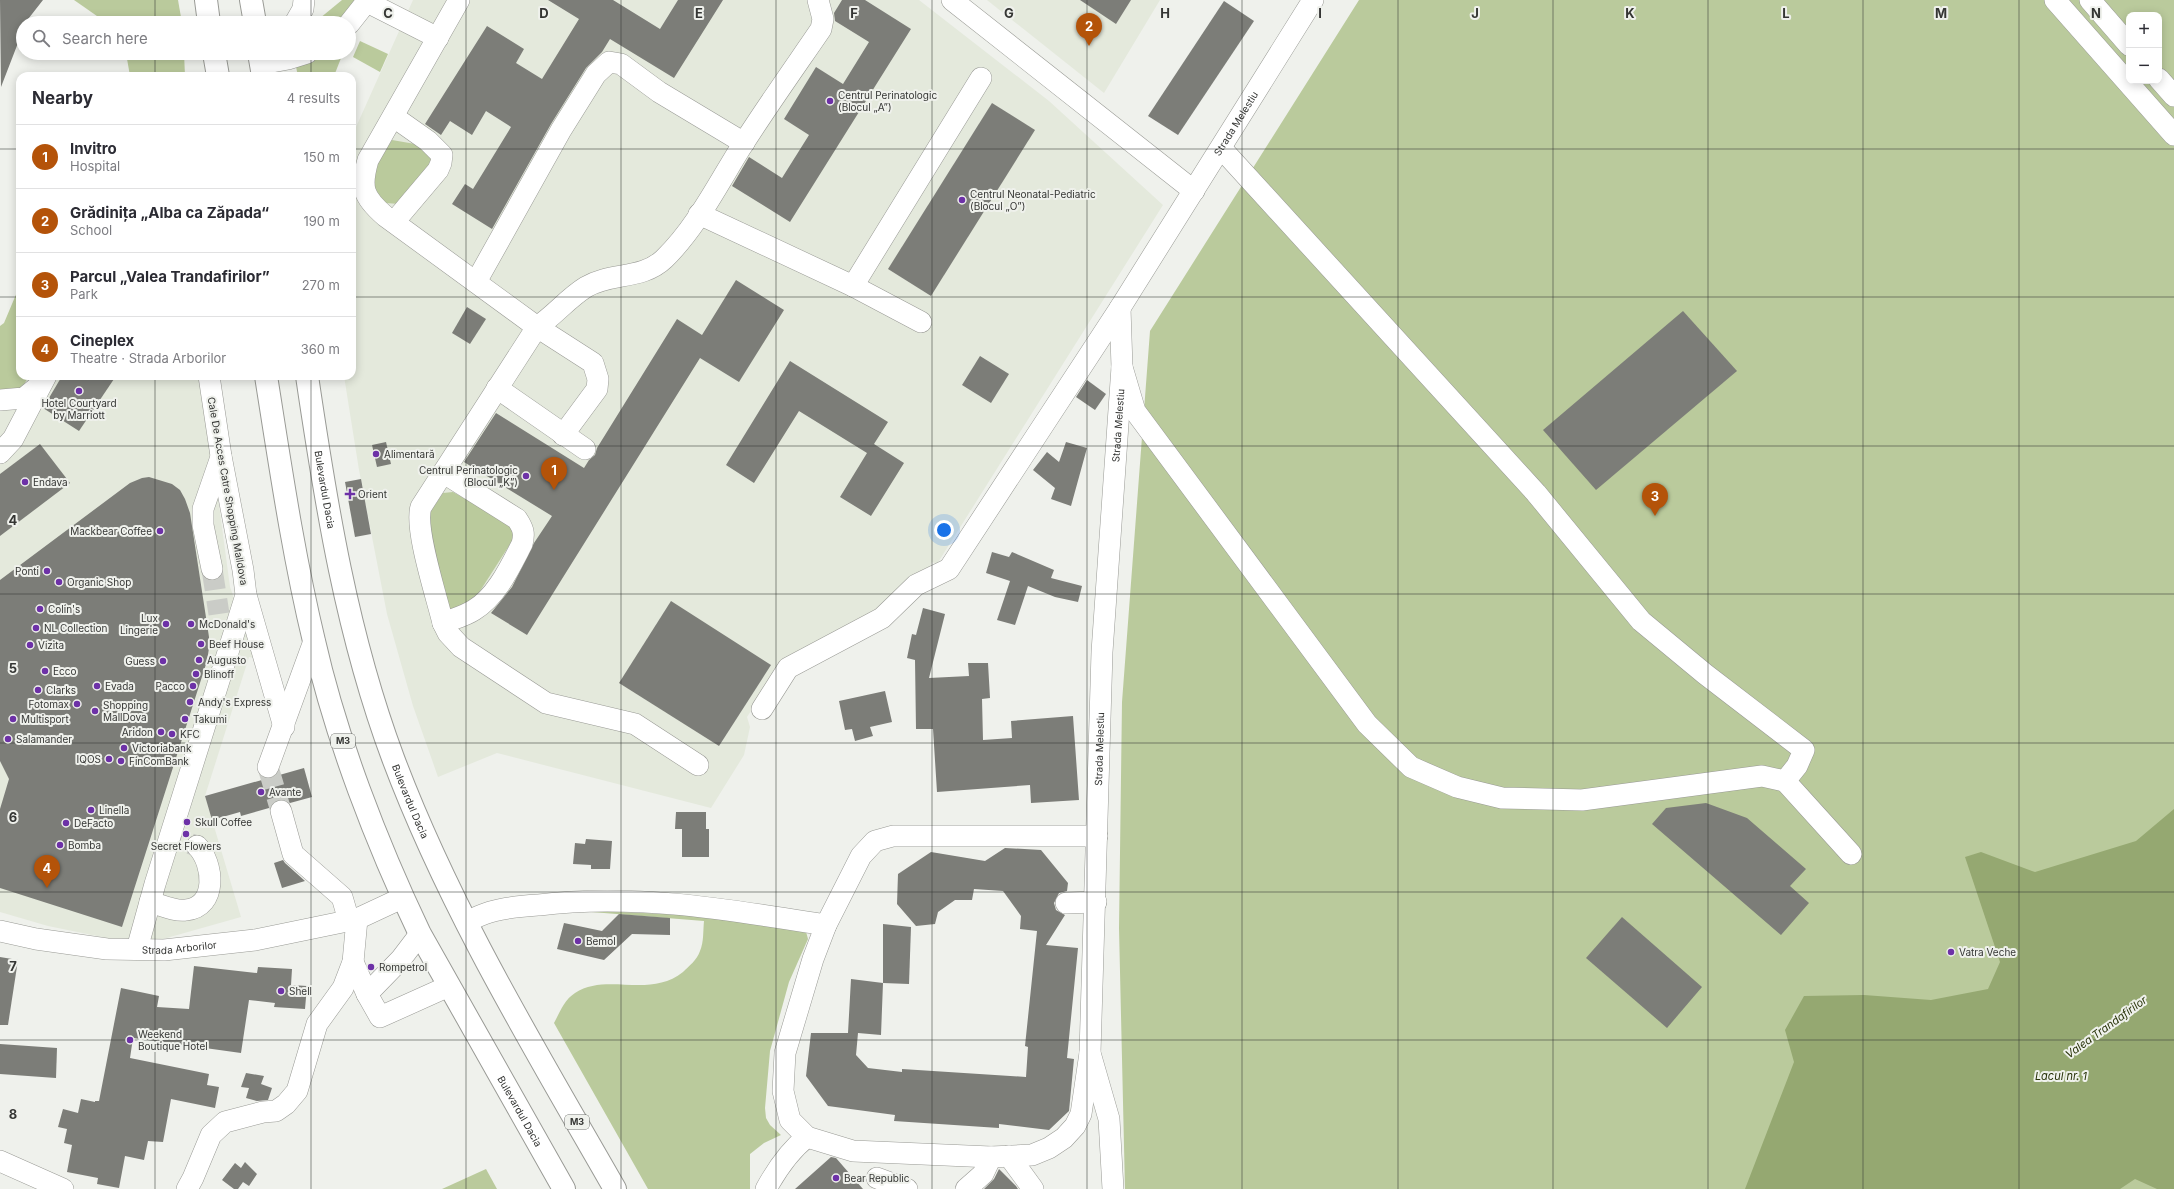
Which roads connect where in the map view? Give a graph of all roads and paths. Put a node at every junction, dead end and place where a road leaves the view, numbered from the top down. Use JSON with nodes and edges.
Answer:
{"nodes":[{"id":1,"x":251,"y":0,"type":"edge"},
{"id":2,"x":304,"y":0,"type":"edge"},
{"id":3,"x":459,"y":0,"type":"edge"},
{"id":4,"x":818,"y":0,"type":"edge"},
{"id":5,"x":1313,"y":0,"type":"edge"},
{"id":6,"x":2055,"y":0,"type":"edge"},
{"id":7,"x":2090,"y":0,"type":"edge"},
{"id":8,"x":367,"y":1,"type":"edge"},
{"id":9,"x":957,"y":2,"type":"edge"},
{"id":10,"x":254,"y":16,"type":"edge"},
{"id":11,"x":300,"y":16,"type":"edge"},
{"id":12,"x":355,"y":16,"type":"edge"},
{"id":13,"x":438,"y":38,"type":"junction"},
{"id":14,"x":2126,"y":42,"type":"edge"},
{"id":15,"x":215,"y":60,"type":"edge"},
{"id":16,"x":276,"y":60,"type":"edge"},
{"id":17,"x":261,"y":64,"type":"edge"},
{"id":18,"x":217,"y":72,"type":"edge"},
{"id":19,"x":981,"y":78,"type":"dead end"},
{"id":20,"x":2162,"y":82,"type":"edge"},
{"id":21,"x":2174,"y":96,"type":"edge"},
{"id":22,"x":394,"y":117,"type":"junction"},
{"id":23,"x":2174,"y":135,"type":"edge"},
{"id":24,"x":744,"y":143,"type":"junction"},
{"id":25,"x":1220,"y":148,"type":"junction"},
{"id":26,"x":1194,"y":191,"type":"junction"},
{"id":27,"x":699,"y":214,"type":"junction"},
{"id":28,"x":394,"y":222,"type":"junction"},
{"id":29,"x":476,"y":282,"type":"junction"},
{"id":30,"x":853,"y":286,"type":"junction"},
{"id":31,"x":1120,"y":308,"type":"junction"},
{"id":32,"x":921,"y":322,"type":"dead end"},
{"id":33,"x":537,"y":327,"type":"junction"},
{"id":34,"x":1122,"y":366,"type":"junction"},
{"id":35,"x":44,"y":380,"type":"edge"},
{"id":36,"x":210,"y":380,"type":"edge"},
{"id":37,"x":267,"y":380,"type":"edge"},
{"id":38,"x":308,"y":380,"type":"edge"},
{"id":39,"x":497,"y":388,"type":"junction"},
{"id":40,"x":0,"y":400,"type":"edge"},
{"id":41,"x":564,"y":435,"type":"junction"},
{"id":42,"x":586,"y":450,"type":"dead end"},
{"id":43,"x":0,"y":454,"type":"edge"},
{"id":44,"x":221,"y":456,"type":"junction"},
{"id":45,"x":444,"y":473,"type":"junction"},
{"id":46,"x":212,"y":569,"type":"tunnel mouth"},
{"id":47,"x":246,"y":595,"type":"junction"},
{"id":48,"x":443,"y":623,"type":"junction"},
{"id":49,"x":314,"y":641,"type":"junction"},
{"id":50,"x":762,"y":709,"type":"dead end"},
{"id":51,"x":284,"y":727,"type":"junction"},
{"id":52,"x":698,"y":765,"type":"dead end"},
{"id":53,"x":268,"y":767,"type":"tunnel mouth"},
{"id":54,"x":1785,"y":781,"type":"junction"},
{"id":55,"x":280,"y":811,"type":"tunnel mouth"},
{"id":56,"x":1097,"y":836,"type":"junction"},
{"id":57,"x":197,"y":846,"type":"tunnel mouth"},
{"id":58,"x":1851,"y":854,"type":"dead end"},
{"id":59,"x":402,"y":898,"type":"junction"},
{"id":60,"x":150,"y":902,"type":"junction"},
{"id":61,"x":1096,"y":902,"type":"junction"},
{"id":62,"x":1066,"y":903,"type":"dead end"},
{"id":63,"x":353,"y":920,"type":"junction"},
{"id":64,"x":466,"y":922,"type":"junction"},
{"id":65,"x":826,"y":925,"type":"junction"},
{"id":66,"x":0,"y":931,"type":"edge"},
{"id":67,"x":420,"y":934,"type":"junction"},
{"id":68,"x":137,"y":949,"type":"junction"},
{"id":69,"x":353,"y":962,"type":"junction"},
{"id":70,"x":449,"y":986,"type":"junction"},
{"id":71,"x":367,"y":994,"type":"junction"},
{"id":72,"x":1090,"y":1053,"type":"junction"},
{"id":73,"x":807,"y":1137,"type":"junction"},
{"id":74,"x":1000,"y":1156,"type":"junction"},
{"id":75,"x":0,"y":1162,"type":"edge"},
{"id":76,"x":877,"y":1178,"type":"dead end"},
{"id":77,"x":64,"y":1189,"type":"edge"},
{"id":78,"x":187,"y":1189,"type":"edge"},
{"id":79,"x":564,"y":1189,"type":"edge"},
{"id":80,"x":614,"y":1189,"type":"edge"},
{"id":81,"x":766,"y":1189,"type":"edge"},
{"id":82,"x":907,"y":1189,"type":"edge"},
{"id":83,"x":966,"y":1189,"type":"edge"},
{"id":84,"x":1033,"y":1189,"type":"edge"},
{"id":85,"x":1113,"y":1189,"type":"edge"}],
"edges":[{"from":1,"to":10,"type":"highway"},
{"from":2,"to":11,"type":"street"},
{"from":3,"to":13,"type":"street"},
{"from":4,"to":24,"type":"street"},
{"from":5,"to":25,"type":"street","name":"Strada Melestiu"},
{"from":6,"to":23,"type":"street"},
{"from":7,"to":14,"type":"street"},
{"from":8,"to":12,"type":"street"},
{"from":8,"to":13,"type":"street"},
{"from":9,"to":26,"type":"street"},
{"from":13,"to":22,"type":"street"},
{"from":15,"to":18,"type":"highway"},
{"from":16,"to":17,"type":"street"},
{"from":19,"to":30,"type":"street"},
{"from":20,"to":21,"type":"street"},
{"from":22,"to":28,"type":"street"},
{"from":22,"to":28,"type":"street"},
{"from":24,"to":27,"type":"street"},
{"from":24,"to":29,"type":"street"},
{"from":25,"to":26,"type":"street","name":"Strada Melestiu"},
{"from":25,"to":54,"type":"street"},
{"from":26,"to":31,"type":"street","name":"Strada Melestiu"},
{"from":27,"to":30,"type":"street"},
{"from":27,"to":33,"type":"street"},
{"from":28,"to":29,"type":"street"},
{"from":29,"to":33,"type":"street"},
{"from":30,"to":32,"type":"street"},
{"from":31,"to":34,"type":"street","name":"Strada Melestiu"},
{"from":31,"to":50,"type":"street","name":"Strada Melestiu"},
{"from":33,"to":39,"type":"street"},
{"from":33,"to":41,"type":"street"},
{"from":34,"to":54,"type":"street"},
{"from":34,"to":56,"type":"street","name":"Strada Melestiu"},
{"from":35,"to":40,"type":"street"},
{"from":35,"to":43,"type":"street"},
{"from":36,"to":44,"type":"street","name":"Cale De Acces Catre Shopping Malldova"},
{"from":37,"to":49,"type":"highway","name":"Bulevardul Dacia","number":"M3"},
{"from":38,"to":64,"type":"highway","name":"Bulevardul Dacia","number":"M3"},
{"from":39,"to":41,"type":"street"},
{"from":39,"to":45,"type":"street"},
{"from":41,"to":42,"type":"street"},
{"from":44,"to":46,"type":"street"},
{"from":44,"to":47,"type":"street","name":"Cale De Acces Catre Shopping Malldova"},
{"from":45,"to":48,"type":"street"},
{"from":45,"to":48,"type":"street"},
{"from":47,"to":51,"type":"street"},
{"from":47,"to":60,"type":"street","name":"Cale De Acces Catre Shopping Malldova"},
{"from":48,"to":52,"type":"street"},
{"from":49,"to":51,"type":"street"},
{"from":49,"to":59,"type":"highway","name":"Bulevardul Dacia","number":"M3"},
{"from":51,"to":53,"type":"street"},
{"from":54,"to":58,"type":"street"},
{"from":55,"to":63,"type":"street"},
{"from":56,"to":61,"type":"street","name":"Strada Melestiu"},
{"from":56,"to":65,"type":"street"},
{"from":57,"to":60,"type":"street"},
{"from":59,"to":63,"type":"street","name":"Strada Arborilor"},
{"from":59,"to":67,"type":"highway","name":"Bulevardul Dacia","number":"M3"},
{"from":60,"to":68,"type":"street","name":"Cale De Acces Catre Shopping Malldova"},
{"from":61,"to":62,"type":"street"},
{"from":61,"to":72,"type":"street","name":"Strada Melestiu"},
{"from":63,"to":68,"type":"street","name":"Strada Arborilor"},
{"from":63,"to":69,"type":"street"},
{"from":64,"to":65,"type":"street"},
{"from":64,"to":80,"type":"highway","name":"Bulevardul Dacia","number":"M3"},
{"from":65,"to":73,"type":"street"},
{"from":66,"to":68,"type":"street","name":"Strada Arborilor"},
{"from":67,"to":70,"type":"highway","name":"Bulevardul Dacia","number":"M3"},
{"from":67,"to":71,"type":"street"},
{"from":69,"to":71,"type":"street"},
{"from":69,"to":78,"type":"street"},
{"from":70,"to":71,"type":"street"},
{"from":70,"to":79,"type":"highway","name":"Bulevardul Dacia","number":"M3"},
{"from":72,"to":74,"type":"street"},
{"from":72,"to":85,"type":"street","name":"Strada Melestiu"},
{"from":73,"to":74,"type":"street"},
{"from":73,"to":81,"type":"street"},
{"from":74,"to":83,"type":"street"},
{"from":74,"to":84,"type":"street"},
{"from":75,"to":77,"type":"street"},
{"from":76,"to":82,"type":"street"}]}
